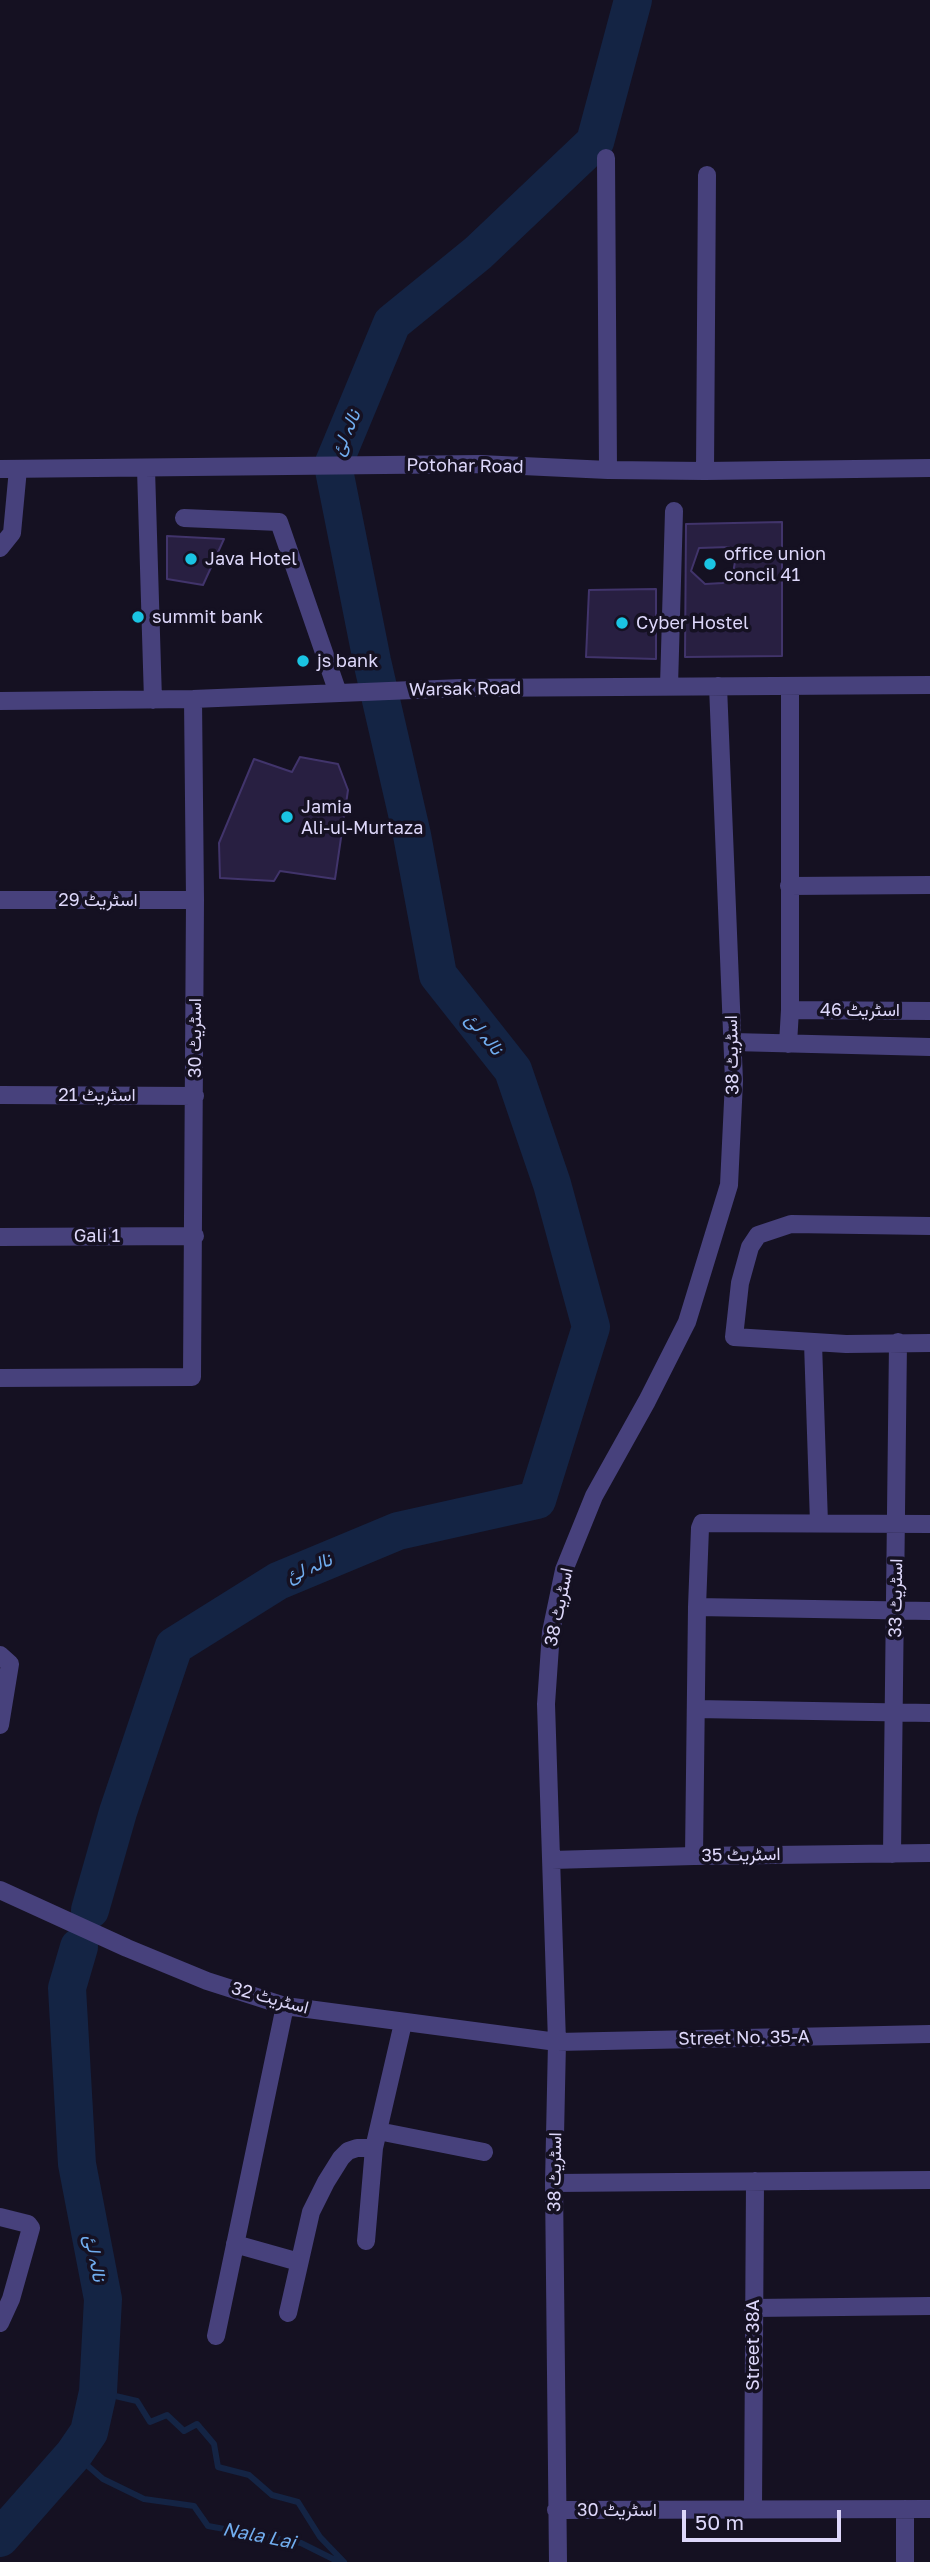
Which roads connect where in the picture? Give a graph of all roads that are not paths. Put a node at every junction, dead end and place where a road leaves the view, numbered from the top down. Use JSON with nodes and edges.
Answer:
{"nodes":[{"id":1,"x":606,"y":158,"type":"dead end"},
{"id":2,"x":707,"y":175,"type":"dead end"},
{"id":3,"x":930,"y":468,"type":"edge"},
{"id":4,"x":9,"y":469,"type":"edge"},
{"id":5,"x":146,"y":469,"type":"junction"},
{"id":6,"x":608,"y":470,"type":"junction"},
{"id":7,"x":705,"y":471,"type":"junction"},
{"id":8,"x":674,"y":511,"type":"dead end"},
{"id":9,"x":184,"y":518,"type":"dead end"},
{"id":10,"x":0,"y":548,"type":"edge"},
{"id":11,"x":0,"y":685,"type":"edge"},
{"id":12,"x":930,"y":685,"type":"edge"},
{"id":13,"x":669,"y":686,"type":"junction"},
{"id":14,"x":718,"y":686,"type":"junction"},
{"id":15,"x":790,"y":686,"type":"junction"},
{"id":16,"x":346,"y":692,"type":"junction"},
{"id":17,"x":193,"y":699,"type":"junction"},
{"id":18,"x":153,"y":700,"type":"junction"},
{"id":19,"x":6,"y":701,"type":"edge"},
{"id":20,"x":789,"y":886,"type":"junction"},
{"id":21,"x":930,"y":886,"type":"edge"},
{"id":22,"x":0,"y":900,"type":"edge"},
{"id":23,"x":195,"y":900,"type":"junction"},
{"id":24,"x":790,"y":1010,"type":"junction"},
{"id":25,"x":930,"y":1011,"type":"edge"},
{"id":26,"x":733,"y":1042,"type":"junction"},
{"id":27,"x":788,"y":1044,"type":"junction"},
{"id":28,"x":930,"y":1047,"type":"edge"},
{"id":29,"x":0,"y":1095,"type":"edge"},
{"id":30,"x":195,"y":1096,"type":"junction"},
{"id":31,"x":930,"y":1226,"type":"edge"},
{"id":32,"x":195,"y":1236,"type":"junction"},
{"id":33,"x":0,"y":1237,"type":"edge"},
{"id":34,"x":898,"y":1342,"type":"junction"},
{"id":35,"x":813,"y":1343,"type":"junction"},
{"id":36,"x":930,"y":1343,"type":"edge"},
{"id":37,"x":0,"y":1378,"type":"edge"},
{"id":38,"x":819,"y":1523,"type":"junction"},
{"id":39,"x":897,"y":1524,"type":"junction"},
{"id":40,"x":930,"y":1524,"type":"edge"},
{"id":41,"x":697,"y":1607,"type":"junction"},
{"id":42,"x":896,"y":1611,"type":"junction"},
{"id":43,"x":930,"y":1611,"type":"edge"},
{"id":44,"x":0,"y":1655,"type":"edge"},
{"id":45,"x":696,"y":1709,"type":"junction"},
{"id":46,"x":894,"y":1713,"type":"junction"},
{"id":47,"x":930,"y":1713,"type":"edge"},
{"id":48,"x":0,"y":1725,"type":"edge"},
{"id":49,"x":930,"y":1853,"type":"edge"},
{"id":50,"x":892,"y":1854,"type":"junction"},
{"id":51,"x":694,"y":1856,"type":"junction"},
{"id":52,"x":552,"y":1860,"type":"junction"},
{"id":53,"x":0,"y":1890,"type":"edge"},
{"id":54,"x":285,"y":2006,"type":"junction"},
{"id":55,"x":402,"y":2023,"type":"junction"},
{"id":56,"x":930,"y":2034,"type":"edge"},
{"id":57,"x":557,"y":2042,"type":"junction"},
{"id":58,"x":376,"y":2140,"type":"junction"},
{"id":59,"x":484,"y":2152,"type":"dead end"},
{"id":60,"x":930,"y":2180,"type":"edge"},
{"id":61,"x":755,"y":2181,"type":"junction"},
{"id":62,"x":554,"y":2183,"type":"junction"},
{"id":63,"x":0,"y":2217,"type":"edge"},
{"id":64,"x":366,"y":2241,"type":"dead end"},
{"id":65,"x":235,"y":2244,"type":"junction"},
{"id":66,"x":299,"y":2262,"type":"junction"},
{"id":67,"x":930,"y":2306,"type":"edge"},
{"id":68,"x":753,"y":2308,"type":"junction"},
{"id":69,"x":288,"y":2313,"type":"dead end"},
{"id":70,"x":0,"y":2323,"type":"edge"},
{"id":71,"x":216,"y":2336,"type":"dead end"},
{"id":72,"x":905,"y":2509,"type":"junction"},
{"id":73,"x":930,"y":2509,"type":"edge"},
{"id":74,"x":556,"y":2510,"type":"junction"},
{"id":75,"x":753,"y":2510,"type":"junction"},
{"id":76,"x":558,"y":2562,"type":"edge"},
{"id":77,"x":905,"y":2562,"type":"edge"}],
"edges":[{"from":1,"to":6,"type":"street"},
{"from":2,"to":7,"type":"street"},
{"from":3,"to":7,"type":"street","name":"Potohar Road"},
{"from":4,"to":5,"type":"street","name":"Potohar Road"},
{"from":4,"to":10,"type":"street"},
{"from":5,"to":6,"type":"street","name":"Potohar Road"},
{"from":5,"to":18,"type":"street"},
{"from":6,"to":7,"type":"street","name":"Potohar Road"},
{"from":8,"to":13,"type":"street"},
{"from":9,"to":16,"type":"street"},
{"from":11,"to":19,"type":"street"},
{"from":12,"to":15,"type":"street","name":"Warsak Road"},
{"from":13,"to":14,"type":"street","name":"Warsak Road"},
{"from":13,"to":16,"type":"street","name":"Warsak Road"},
{"from":14,"to":15,"type":"street","name":"Warsak Road"},
{"from":14,"to":26,"type":"street","name":"اسٹریٹ 38"},
{"from":15,"to":20,"type":"street"},
{"from":16,"to":17,"type":"street","name":"Warsak Road"},
{"from":17,"to":18,"type":"street","name":"Warsak Road"},
{"from":17,"to":23,"type":"street","name":"اسٹریٹ 30"},
{"from":18,"to":19,"type":"street","name":"Warsak Road"},
{"from":20,"to":21,"type":"street"},
{"from":20,"to":24,"type":"street"},
{"from":22,"to":23,"type":"street","name":"اسٹریٹ 29"},
{"from":23,"to":30,"type":"street","name":"اسٹریٹ 30"},
{"from":24,"to":25,"type":"street","name":"اسٹریٹ 46"},
{"from":24,"to":27,"type":"street"},
{"from":26,"to":27,"type":"street"},
{"from":26,"to":52,"type":"street","name":"اسٹریٹ 38"},
{"from":27,"to":28,"type":"street"},
{"from":29,"to":30,"type":"street","name":"اسٹریٹ 21"},
{"from":30,"to":32,"type":"street","name":"اسٹریٹ 30"},
{"from":31,"to":35,"type":"street"},
{"from":32,"to":33,"type":"street","name":"Gali 1"},
{"from":32,"to":37,"type":"street","name":"اسٹریٹ 30"},
{"from":34,"to":35,"type":"street"},
{"from":34,"to":36,"type":"street"},
{"from":34,"to":39,"type":"street","name":"اسٹریٹ 33"},
{"from":35,"to":38,"type":"street"},
{"from":38,"to":39,"type":"street"},
{"from":38,"to":41,"type":"street"},
{"from":39,"to":40,"type":"street"},
{"from":39,"to":42,"type":"street","name":"اسٹریٹ 33"},
{"from":41,"to":42,"type":"street"},
{"from":41,"to":45,"type":"street"},
{"from":42,"to":43,"type":"street"},
{"from":42,"to":46,"type":"street","name":"اسٹریٹ 33"},
{"from":44,"to":48,"type":"street"},
{"from":45,"to":46,"type":"street"},
{"from":45,"to":51,"type":"street"},
{"from":46,"to":47,"type":"street"},
{"from":46,"to":50,"type":"street","name":"اسٹریٹ 33"},
{"from":49,"to":50,"type":"street","name":"اسٹریٹ 35"},
{"from":50,"to":51,"type":"street","name":"اسٹریٹ 35"},
{"from":51,"to":52,"type":"street","name":"اسٹریٹ 35"},
{"from":52,"to":57,"type":"street","name":"اسٹریٹ 38"},
{"from":53,"to":54,"type":"street","name":"اسٹریٹ 32"},
{"from":54,"to":55,"type":"street","name":"اسٹریٹ 32"},
{"from":54,"to":65,"type":"street"},
{"from":55,"to":57,"type":"street","name":"اسٹریٹ 32"},
{"from":55,"to":58,"type":"street"},
{"from":56,"to":57,"type":"street","name":"Street No. 35-A"},
{"from":57,"to":62,"type":"street","name":"اسٹریٹ 38"},
{"from":58,"to":59,"type":"street"},
{"from":58,"to":64,"type":"street"},
{"from":58,"to":66,"type":"street"},
{"from":60,"to":61,"type":"street"},
{"from":61,"to":62,"type":"street"},
{"from":61,"to":68,"type":"street","name":"Street 38A"},
{"from":62,"to":74,"type":"street","name":"اسٹریٹ 38"},
{"from":63,"to":70,"type":"street"},
{"from":65,"to":66,"type":"street"},
{"from":65,"to":71,"type":"street"},
{"from":66,"to":69,"type":"street"},
{"from":67,"to":68,"type":"street"},
{"from":68,"to":75,"type":"street","name":"Street 38A"},
{"from":72,"to":73,"type":"street","name":"اسٹریٹ 30"},
{"from":72,"to":75,"type":"street","name":"اسٹریٹ 30"},
{"from":72,"to":77,"type":"street"},
{"from":74,"to":75,"type":"street","name":"اسٹریٹ 30"},
{"from":74,"to":76,"type":"street","name":"اسٹریٹ 38"}]}
